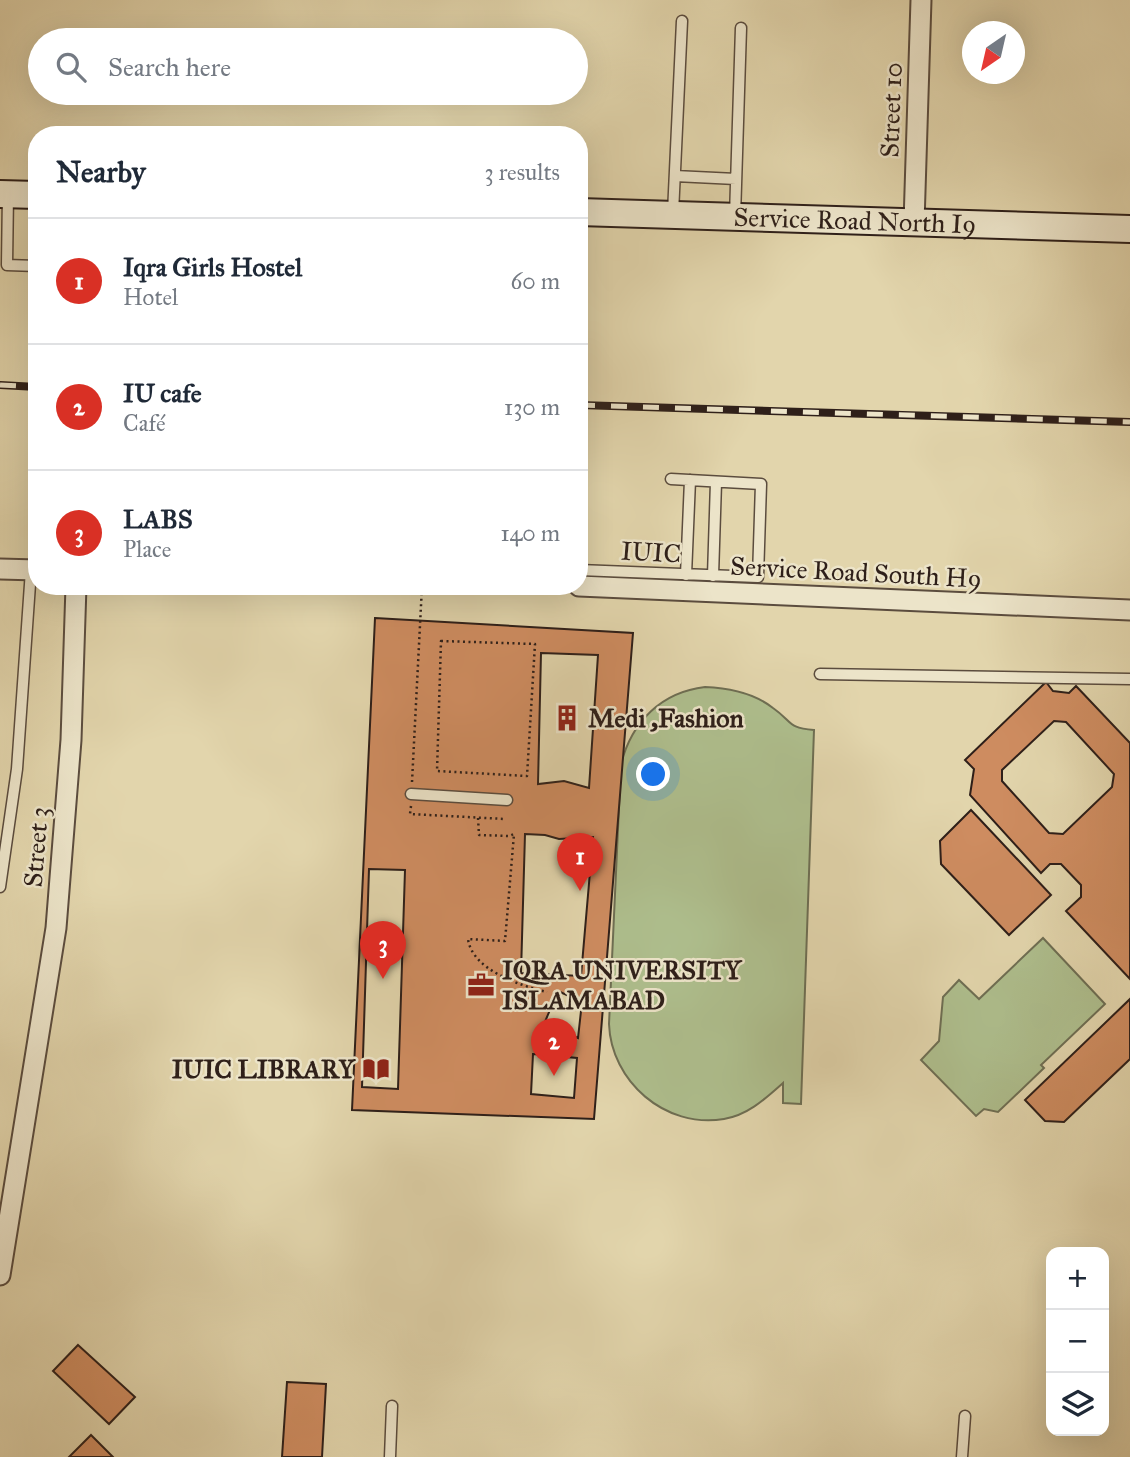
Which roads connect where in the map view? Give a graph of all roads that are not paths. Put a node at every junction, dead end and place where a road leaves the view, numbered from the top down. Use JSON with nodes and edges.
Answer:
{"nodes":[{"id":1,"x":921,"y":0,"type":"edge"},
{"id":2,"x":682,"y":21,"type":"dead end"},
{"id":3,"x":741,"y":28,"type":"dead end"},
{"id":4,"x":675,"y":176,"type":"junction"},
{"id":5,"x":736,"y":179,"type":"junction"},
{"id":6,"x":4,"y":194,"type":"edge"},
{"id":7,"x":28,"y":195,"type":"edge"},
{"id":8,"x":588,"y":212,"type":"edge"},
{"id":9,"x":673,"y":215,"type":"junction"},
{"id":10,"x":735,"y":216,"type":"junction"},
{"id":11,"x":914,"y":223,"type":"junction"},
{"id":12,"x":1130,"y":229,"type":"edge"},
{"id":13,"x":3,"y":265,"type":"edge"},
{"id":14,"x":28,"y":266,"type":"edge"},
{"id":15,"x":671,"y":479,"type":"dead end"},
{"id":16,"x":690,"y":480,"type":"junction"},
{"id":17,"x":716,"y":482,"type":"junction"},
{"id":18,"x":0,"y":569,"type":"edge"},
{"id":19,"x":28,"y":570,"type":"edge"},
{"id":20,"x":588,"y":570,"type":"edge"},
{"id":21,"x":686,"y":575,"type":"junction"},
{"id":22,"x":717,"y":576,"type":"junction"},
{"id":23,"x":588,"y":586,"type":"edge"},
{"id":24,"x":32,"y":595,"type":"edge"},
{"id":25,"x":76,"y":595,"type":"edge"},
{"id":26,"x":1130,"y":610,"type":"edge"},
{"id":27,"x":820,"y":674,"type":"dead end"},
{"id":28,"x":1130,"y":680,"type":"edge"},
{"id":29,"x":411,"y":794,"type":"road end"},
{"id":30,"x":507,"y":800,"type":"dead end"},
{"id":31,"x":0,"y":887,"type":"edge"},
{"id":32,"x":0,"y":1275,"type":"edge"},
{"id":33,"x":393,"y":1406,"type":"dead end"},
{"id":34,"x":965,"y":1416,"type":"dead end"},
{"id":35,"x":390,"y":1457,"type":"edge"},
{"id":36,"x":962,"y":1457,"type":"edge"}],
"edges":[{"from":1,"to":11,"type":"street","name":"Street 10"},
{"from":2,"to":4,"type":"lane"},
{"from":3,"to":5,"type":"lane"},
{"from":4,"to":5,"type":"lane"},
{"from":4,"to":9,"type":"lane"},
{"from":5,"to":10,"type":"lane"},
{"from":6,"to":7,"type":"main road"},
{"from":6,"to":13,"type":"lane"},
{"from":8,"to":9,"type":"main road","name":"Service Road North I9"},
{"from":9,"to":10,"type":"main road","name":"Service Road North I9"},
{"from":10,"to":11,"type":"main road","name":"Service Road North I9"},
{"from":11,"to":12,"type":"main road","name":"Service Road North I9"},
{"from":13,"to":14,"type":"lane"},
{"from":15,"to":16,"type":"lane"},
{"from":16,"to":17,"type":"lane"},
{"from":16,"to":21,"type":"lane"},
{"from":17,"to":22,"type":"lane"},
{"from":17,"to":22,"type":"lane","name":"IUIC"},
{"from":18,"to":19,"type":"street"},
{"from":20,"to":21,"type":"lane","name":"IUIC"},
{"from":21,"to":22,"type":"lane","name":"IUIC"},
{"from":23,"to":26,"type":"street","name":"Service Road South H9"},
{"from":24,"to":31,"type":"lane"},
{"from":25,"to":32,"type":"street","name":"Street 3"},
{"from":27,"to":28,"type":"lane"},
{"from":29,"to":30,"type":"lane"},
{"from":33,"to":35,"type":"lane"},
{"from":34,"to":36,"type":"lane"}]}
